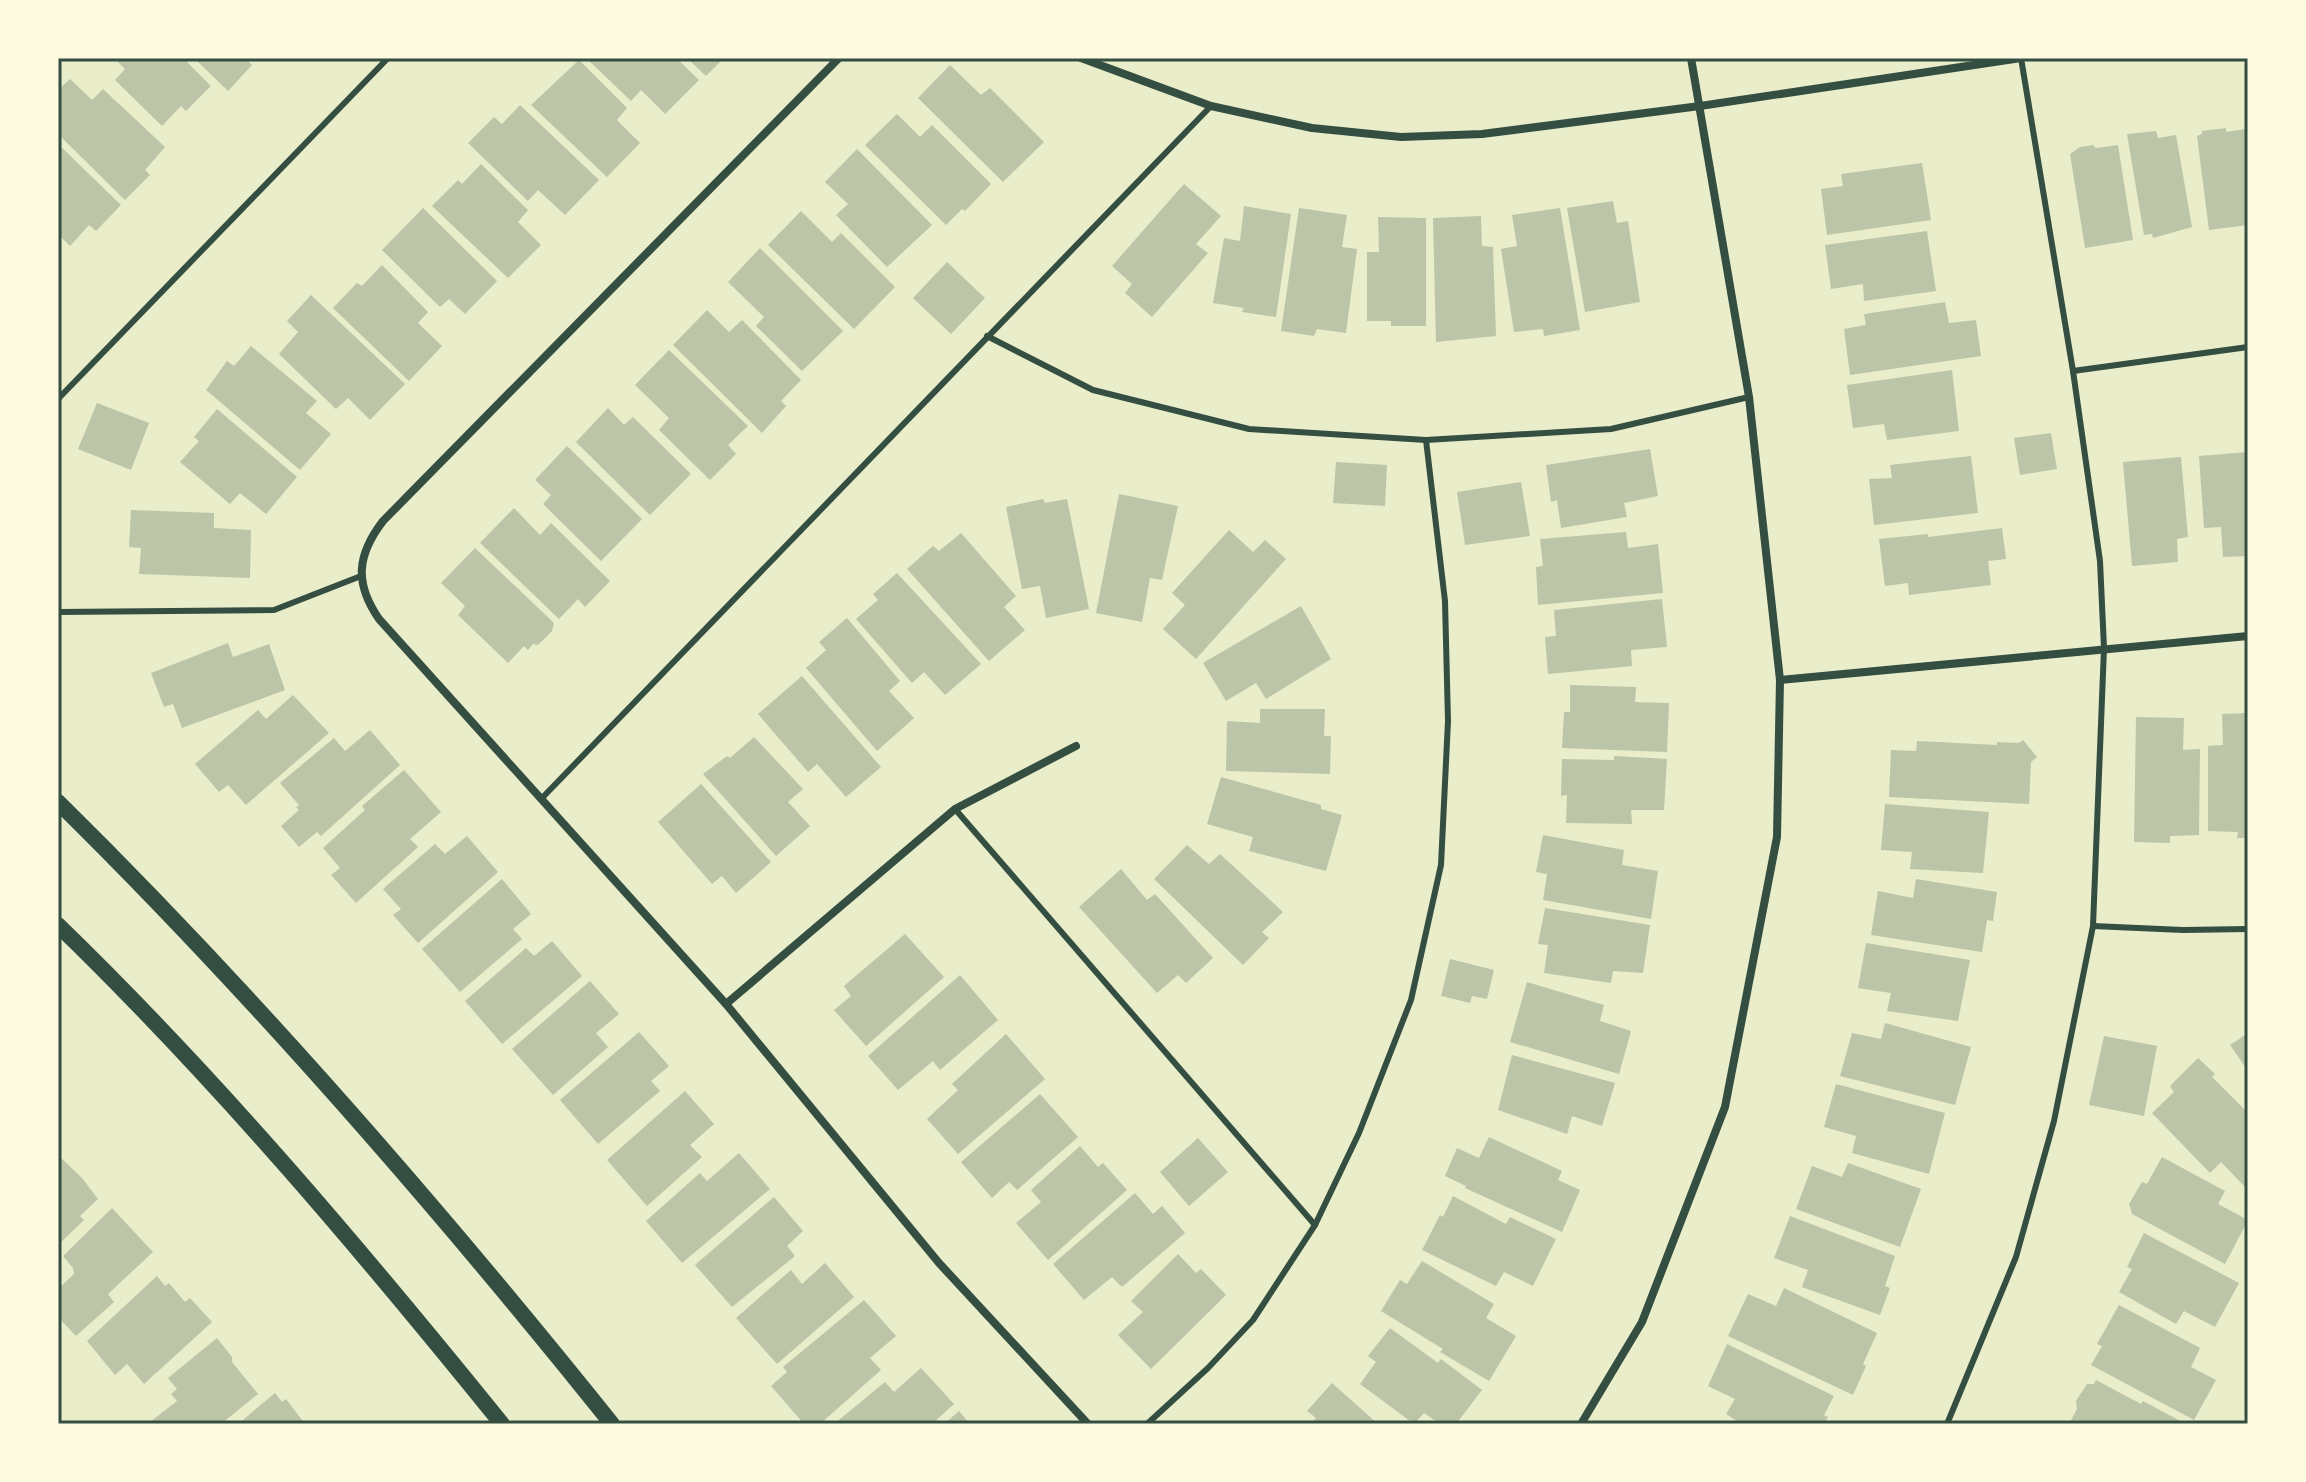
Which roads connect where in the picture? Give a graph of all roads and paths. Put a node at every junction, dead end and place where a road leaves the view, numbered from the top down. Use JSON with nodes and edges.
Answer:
{"nodes":[{"id":1,"x":388,"y":58,"type":"edge"},
{"id":2,"x":839,"y":58,"type":"edge"},
{"id":3,"x":1081,"y":58,"type":"edge"},
{"id":4,"x":1691,"y":58,"type":"edge"},
{"id":5,"x":2021,"y":58,"type":"edge"},
{"id":6,"x":1211,"y":106,"type":"junction"},
{"id":7,"x":1700,"y":106,"type":"junction"},
{"id":8,"x":987,"y":336,"type":"junction"},
{"id":9,"x":2248,"y":347,"type":"edge"},
{"id":10,"x":2073,"y":371,"type":"junction"},
{"id":11,"x":1749,"y":397,"type":"junction"},
{"id":12,"x":58,"y":399,"type":"edge"},
{"id":13,"x":1426,"y":440,"type":"junction"},
{"id":14,"x":361,"y":576,"type":"junction"},
{"id":15,"x":58,"y":612,"type":"edge"},
{"id":16,"x":2248,"y":636,"type":"edge"},
{"id":17,"x":2104,"y":648,"type":"junction"},
{"id":18,"x":1780,"y":680,"type":"junction"},
{"id":19,"x":1076,"y":746,"type":"dead end"},
{"id":20,"x":543,"y":797,"type":"junction"},
{"id":21,"x":58,"y":802,"type":"edge"},
{"id":22,"x":955,"y":809,"type":"junction"},
{"id":23,"x":58,"y":925,"type":"edge"},
{"id":24,"x":2093,"y":926,"type":"junction"},
{"id":25,"x":2248,"y":929,"type":"edge"},
{"id":26,"x":726,"y":1004,"type":"junction"},
{"id":27,"x":1315,"y":1225,"type":"junction"},
{"id":28,"x":502,"y":1424,"type":"edge"},
{"id":29,"x":612,"y":1424,"type":"edge"},
{"id":30,"x":1088,"y":1424,"type":"edge"},
{"id":31,"x":1147,"y":1424,"type":"edge"},
{"id":32,"x":1581,"y":1424,"type":"edge"},
{"id":33,"x":1947,"y":1424,"type":"edge"}],
"edges":[{"from":1,"to":12,"type":"lane"},
{"from":2,"to":14,"type":"street"},
{"from":3,"to":6,"type":"street"},
{"from":4,"to":7,"type":"street"},
{"from":5,"to":7,"type":"street"},
{"from":5,"to":10,"type":"lane"},
{"from":6,"to":7,"type":"street"},
{"from":6,"to":8,"type":"lane"},
{"from":7,"to":11,"type":"street"},
{"from":8,"to":13,"type":"lane"},
{"from":8,"to":20,"type":"lane"},
{"from":9,"to":10,"type":"lane"},
{"from":10,"to":17,"type":"lane"},
{"from":11,"to":13,"type":"lane"},
{"from":11,"to":18,"type":"street"},
{"from":13,"to":27,"type":"lane"},
{"from":14,"to":15,"type":"lane"},
{"from":14,"to":20,"type":"street"},
{"from":16,"to":17,"type":"street"},
{"from":17,"to":18,"type":"street"},
{"from":17,"to":24,"type":"lane"},
{"from":18,"to":32,"type":"street"},
{"from":19,"to":22,"type":"street"},
{"from":20,"to":26,"type":"street"},
{"from":21,"to":29,"type":"main road"},
{"from":22,"to":26,"type":"street"},
{"from":22,"to":27,"type":"lane"},
{"from":23,"to":28,"type":"main road"},
{"from":24,"to":25,"type":"lane"},
{"from":24,"to":33,"type":"lane"},
{"from":26,"to":30,"type":"street"},
{"from":27,"to":31,"type":"lane"}]}
